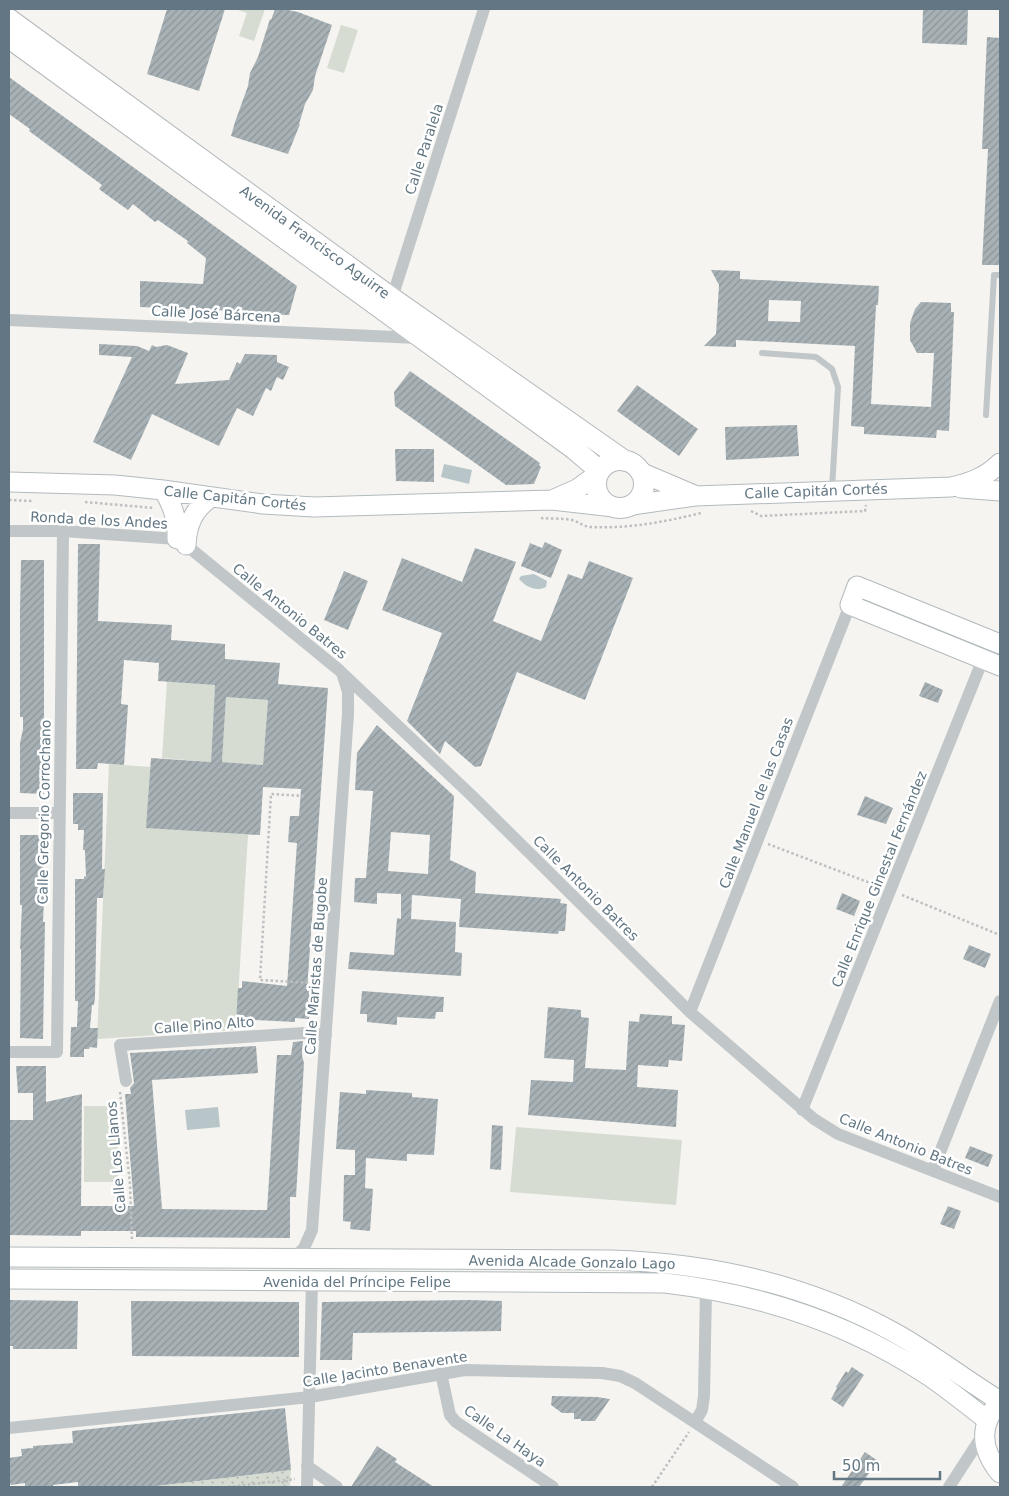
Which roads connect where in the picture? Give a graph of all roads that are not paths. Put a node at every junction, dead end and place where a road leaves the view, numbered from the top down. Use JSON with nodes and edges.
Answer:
{"nodes":[{"id":1,"x":484,"y":9,"type":"edge"},
{"id":2,"x":9,"y":19,"type":"edge"},
{"id":3,"x":9,"y":38,"type":"edge"},
{"id":4,"x":1000,"y":275,"type":"edge"},
{"id":5,"x":392,"y":298,"type":"junction"},
{"id":6,"x":9,"y":320,"type":"edge"},
{"id":7,"x":421,"y":338,"type":"junction"},
{"id":8,"x":762,"y":353,"type":"dead end"},
{"id":9,"x":986,"y":415,"type":"dead end"},
{"id":10,"x":1000,"y":463,"type":"edge"},
{"id":11,"x":633,"y":466,"type":"junction"},
{"id":12,"x":599,"y":473,"type":"junction"},
{"id":13,"x":9,"y":482,"type":"edge"},
{"id":14,"x":937,"y":487,"type":"junction"},
{"id":15,"x":164,"y":490,"type":"junction"},
{"id":16,"x":832,"y":490,"type":"junction"},
{"id":17,"x":1000,"y":491,"type":"edge"},
{"id":18,"x":695,"y":496,"type":"junction"},
{"id":19,"x":212,"y":497,"type":"junction"},
{"id":20,"x":552,"y":500,"type":"junction"},
{"id":21,"x":623,"y":506,"type":"junction"},
{"id":22,"x":9,"y":531,"type":"edge"},
{"id":23,"x":63,"y":531,"type":"junction"},
{"id":24,"x":181,"y":542,"type":"junction"},
{"id":25,"x":850,"y":605,"type":"junction"},
{"id":26,"x":1000,"y":644,"type":"edge"},
{"id":27,"x":992,"y":662,"type":"edge"},
{"id":28,"x":339,"y":670,"type":"junction"},
{"id":29,"x":9,"y":813,"type":"edge"},
{"id":30,"x":58,"y":813,"type":"junction"},
{"id":31,"x":1000,"y":1001,"type":"edge"},
{"id":32,"x":690,"y":1012,"type":"junction"},
{"id":33,"x":326,"y":1034,"type":"junction"},
{"id":34,"x":12,"y":1052,"type":"edge"},
{"id":35,"x":123,"y":1085,"type":"road end"},
{"id":36,"x":802,"y":1110,"type":"junction"},
{"id":37,"x":933,"y":1170,"type":"junction"},
{"id":38,"x":1000,"y":1197,"type":"edge"},
{"id":39,"x":9,"y":1257,"type":"edge"},
{"id":40,"x":292,"y":1260,"type":"junction"},
{"id":41,"x":9,"y":1280,"type":"edge"},
{"id":42,"x":312,"y":1282,"type":"junction"},
{"id":43,"x":706,"y":1289,"type":"junction"},
{"id":44,"x":441,"y":1373,"type":"junction"},
{"id":45,"x":310,"y":1397,"type":"junction"},
{"id":46,"x":1000,"y":1401,"type":"edge"},
{"id":47,"x":695,"y":1422,"type":"junction"},
{"id":48,"x":986,"y":1427,"type":"junction"},
{"id":49,"x":9,"y":1428,"type":"edge"},
{"id":50,"x":307,"y":1466,"type":"junction"},
{"id":51,"x":1000,"y":1472,"type":"edge"},
{"id":52,"x":307,"y":1487,"type":"edge"},
{"id":53,"x":337,"y":1487,"type":"edge"},
{"id":54,"x":553,"y":1487,"type":"edge"},
{"id":55,"x":794,"y":1487,"type":"edge"},
{"id":56,"x":949,"y":1487,"type":"edge"}],
"edges":[{"from":1,"to":5,"type":"street","name":"Calle Paralela"},
{"from":2,"to":5,"type":"main road","name":"Avenida Francisco Aguirre"},
{"from":3,"to":7,"type":"main road","name":"Avenida Francisco Aguirre"},
{"from":4,"to":9,"type":"lane"},
{"from":5,"to":11,"type":"main road","name":"Avenida Francisco Aguirre"},
{"from":6,"to":7,"type":"street","name":"Calle José Bárcena"},
{"from":7,"to":12,"type":"main road","name":"Avenida Francisco Aguirre"},
{"from":8,"to":16,"type":"lane"},
{"from":10,"to":14,"type":"street","name":"Calle Capitán Cortés"},
{"from":11,"to":12,"type":"main road","name":"Calle Capitán Cortés"},
{"from":11,"to":18,"type":"street","name":"Calle Capitán Cortés"},
{"from":11,"to":21,"type":"main road"},
{"from":12,"to":20,"type":"street","name":"Calle Capitán Cortés"},
{"from":12,"to":21,"type":"main road"},
{"from":13,"to":15,"type":"street","name":"Calle Capitán Cortés"},
{"from":14,"to":16,"type":"street","name":"Calle Capitán Cortés"},
{"from":14,"to":17,"type":"street","name":"Calle Capitán Cortés"},
{"from":15,"to":19,"type":"street","name":"Calle Capitán Cortés"},
{"from":15,"to":24,"type":"street"},
{"from":16,"to":18,"type":"street","name":"Calle Capitán Cortés"},
{"from":18,"to":21,"type":"street","name":"Calle Capitán Cortés"},
{"from":19,"to":20,"type":"street","name":"Calle Capitán Cortés"},
{"from":19,"to":24,"type":"street"},
{"from":20,"to":21,"type":"street","name":"Calle Capitán Cortés"},
{"from":22,"to":23,"type":"street","name":"Ronda de los Andes"},
{"from":23,"to":24,"type":"street","name":"Ronda de los Andes"},
{"from":23,"to":30,"type":"street","name":"Calle Gregorio Corrochano"},
{"from":24,"to":28,"type":"street","name":"Calle Antonio Batres"},
{"from":25,"to":26,"type":"street"},
{"from":25,"to":27,"type":"street"},
{"from":25,"to":32,"type":"street","name":"Calle Manuel de las Casas"},
{"from":27,"to":36,"type":"street","name":"Calle Enrique Ginestal Fernández"},
{"from":28,"to":32,"type":"street","name":"Calle Antonio Batres"},
{"from":28,"to":33,"type":"street","name":"Calle Maristas de Bugobe"},
{"from":29,"to":30,"type":"street"},
{"from":30,"to":34,"type":"street","name":"Calle Gregorio Corrochano"},
{"from":31,"to":37,"type":"street"},
{"from":32,"to":36,"type":"street","name":"Calle Antonio Batres"},
{"from":33,"to":35,"type":"street","name":"Calle Pino Alto"},
{"from":33,"to":40,"type":"street","name":"Calle Maristas de Bugobe"},
{"from":36,"to":37,"type":"street","name":"Calle Antonio Batres"},
{"from":37,"to":38,"type":"street","name":"Calle Antonio Batres"},
{"from":39,"to":40,"type":"street","name":"Avenida del Príncipe Felipe"},
{"from":40,"to":46,"type":"street","name":"Avenida Alcade Gonzalo Lago"},
{"from":41,"to":42,"type":"street","name":"Avenida del Príncipe Felipe"},
{"from":42,"to":43,"type":"street","name":"Avenida del Príncipe Felipe"},
{"from":42,"to":45,"type":"street"},
{"from":43,"to":47,"type":"street"},
{"from":43,"to":48,"type":"street"},
{"from":44,"to":45,"type":"street","name":"Calle Jacinto Benavente"},
{"from":44,"to":47,"type":"street","name":"Calle Jacinto Benavente"},
{"from":44,"to":54,"type":"street","name":"Calle La Haya"},
{"from":45,"to":49,"type":"street","name":"Calle Jacinto Benavente"},
{"from":45,"to":50,"type":"street"},
{"from":46,"to":48,"type":"street"},
{"from":47,"to":55,"type":"street","name":"Calle Jacinto Benavente"},
{"from":48,"to":51,"type":"street"},
{"from":48,"to":56,"type":"street"},
{"from":50,"to":52,"type":"street"},
{"from":50,"to":53,"type":"street"}]}
